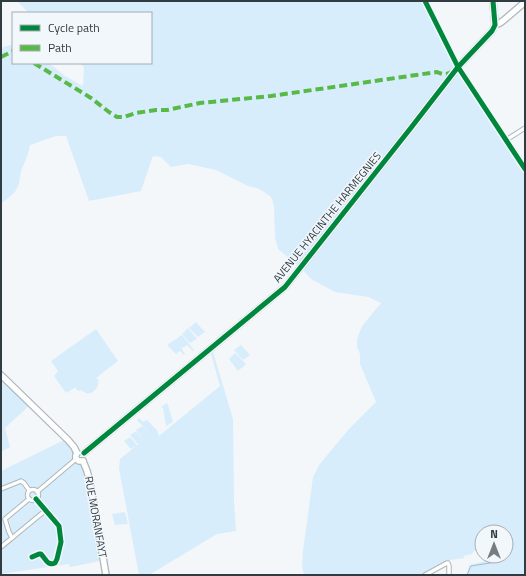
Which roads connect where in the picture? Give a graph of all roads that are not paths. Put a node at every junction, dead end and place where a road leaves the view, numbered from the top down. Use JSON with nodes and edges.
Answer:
{"nodes":[{"id":1,"x":425,"y":1,"type":"edge"},
{"id":2,"x":493,"y":1,"type":"edge"},
{"id":3,"x":525,"y":2,"type":"edge"},
{"id":4,"x":495,"y":25,"type":"junction"},
{"id":5,"x":458,"y":67,"type":"junction"},
{"id":6,"x":525,"y":128,"type":"edge"},
{"id":7,"x":506,"y":140,"type":"junction"},
{"id":8,"x":525,"y":169,"type":"edge"},
{"id":9,"x":1,"y":375,"type":"edge"},
{"id":10,"x":84,"y":453,"type":"junction"},
{"id":11,"x":77,"y":456,"type":"junction"},
{"id":12,"x":83,"y":461,"type":"junction"},
{"id":13,"x":1,"y":489,"type":"edge"},
{"id":14,"x":29,"y":490,"type":"junction"},
{"id":15,"x":37,"y":492,"type":"junction"},
{"id":16,"x":29,"y":499,"type":"junction"},
{"id":17,"x":36,"y":499,"type":"junction"},
{"id":18,"x":46,"y":510,"type":"junction"},
{"id":19,"x":12,"y":538,"type":"junction"},
{"id":20,"x":1,"y":547,"type":"edge"},
{"id":21,"x":32,"y":557,"type":"dead end"},
{"id":22,"x":106,"y":575,"type":"edge"},
{"id":23,"x":425,"y":575,"type":"edge"},
{"id":24,"x":449,"y":575,"type":"edge"}],
"edges":[{"from":1,"to":5,"type":"street"},
{"from":2,"to":4,"type":"street"},
{"from":3,"to":4,"type":"street","name":"AVENUE HYACINTHE HARMEGNIES"},
{"from":4,"to":5,"type":"street","name":"AVENUE HYACINTHE HARMEGNIES"},
{"from":5,"to":7,"type":"street"},
{"from":5,"to":10,"type":"street","name":"AVENUE HYACINTHE HARMEGNIES"},
{"from":6,"to":7,"type":"street"},
{"from":7,"to":8,"type":"street"},
{"from":9,"to":11,"type":"street"},
{"from":10,"to":11,"type":"street"},
{"from":10,"to":12,"type":"street"},
{"from":11,"to":12,"type":"street"},
{"from":11,"to":15,"type":"street"},
{"from":12,"to":22,"type":"street","name":"RUE MORANFAYT"},
{"from":13,"to":14,"type":"street"},
{"from":14,"to":15,"type":"street"},
{"from":14,"to":16,"type":"street"},
{"from":15,"to":17,"type":"street"},
{"from":16,"to":17,"type":"street"},
{"from":16,"to":19,"type":"street"},
{"from":17,"to":18,"type":"street"},
{"from":18,"to":19,"type":"street"},
{"from":18,"to":21,"type":"street"},
{"from":19,"to":20,"type":"street"},
{"from":23,"to":24,"type":"street"}]}
